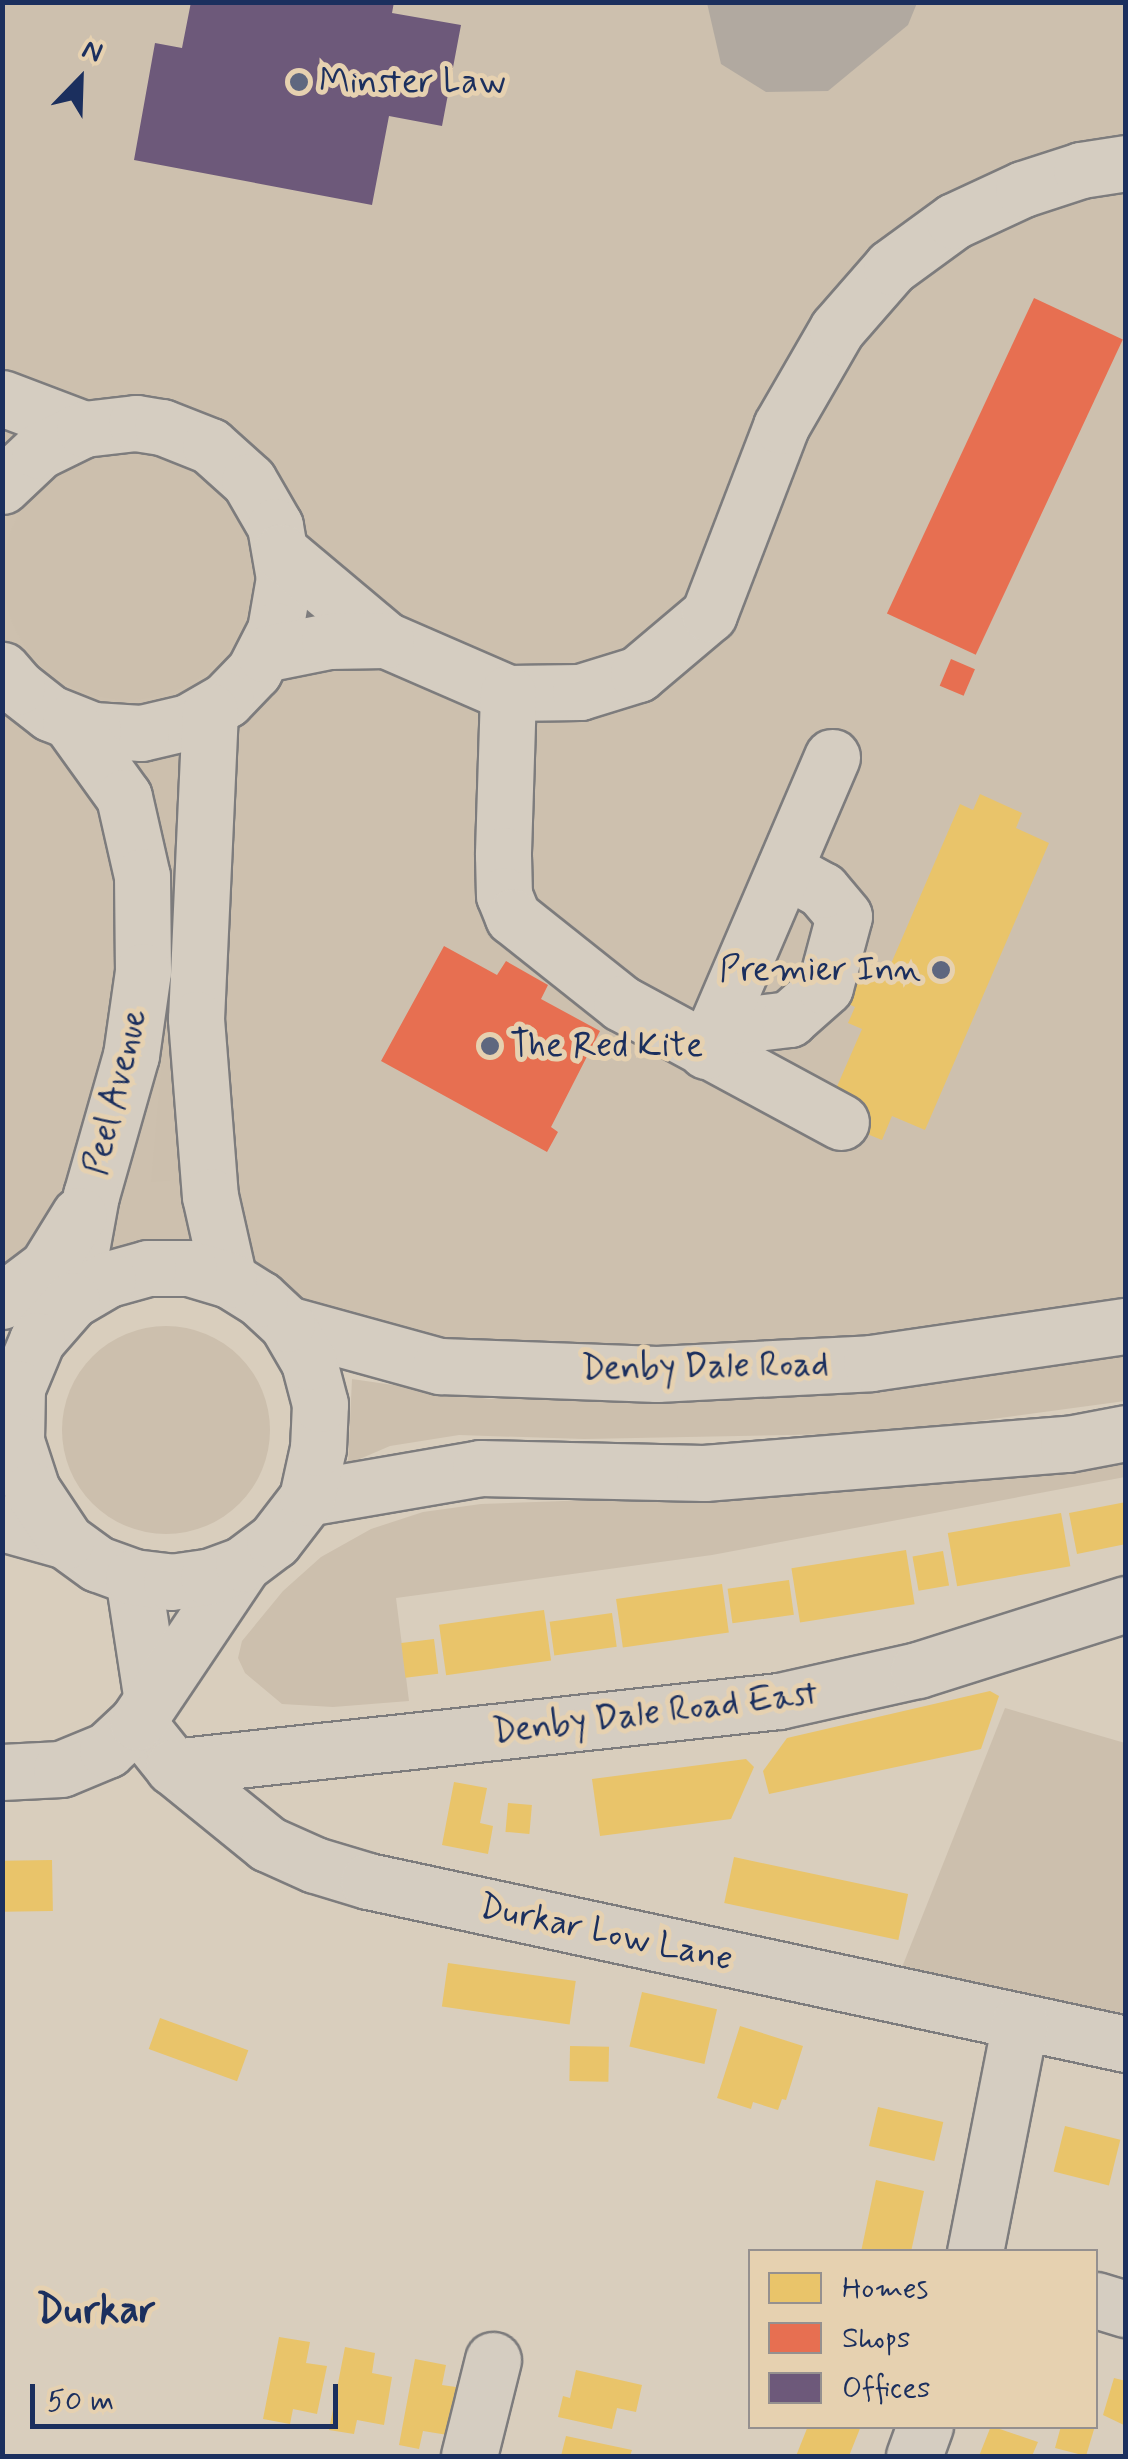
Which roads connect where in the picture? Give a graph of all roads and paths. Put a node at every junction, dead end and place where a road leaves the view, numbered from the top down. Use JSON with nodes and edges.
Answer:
{"nodes":[{"id":1,"x":1126,"y":162,"type":"edge"},
{"id":2,"x":2,"y":398,"type":"edge"},
{"id":3,"x":84,"y":429,"type":"junction"},
{"id":4,"x":2,"y":486,"type":"edge"},
{"id":5,"x":282,"y":552,"type":"junction"},
{"id":6,"x":386,"y":640,"type":"junction"},
{"id":7,"x":264,"y":654,"type":"junction"},
{"id":8,"x":508,"y":693,"type":"junction"},
{"id":9,"x":27,"y":697,"type":"edge"},
{"id":10,"x":210,"y":711,"type":"junction"},
{"id":11,"x":832,"y":757,"type":"dead end"},
{"id":12,"x":784,"y":869,"type":"junction"},
{"id":13,"x":710,"y":1040,"type":"junction"},
{"id":14,"x":841,"y":1122,"type":"dead end"},
{"id":15,"x":228,"y":1280,"type":"junction"},
{"id":16,"x":28,"y":1323,"type":"edge"},
{"id":17,"x":287,"y":1324,"type":"junction"},
{"id":18,"x":1126,"y":1326,"type":"edge"},
{"id":19,"x":1126,"y":1433,"type":"edge"},
{"id":20,"x":307,"y":1498,"type":"junction"},
{"id":21,"x":2,"y":1523,"type":"edge"},
{"id":22,"x":66,"y":1542,"type":"junction"},
{"id":23,"x":243,"y":1564,"type":"junction"},
{"id":24,"x":133,"y":1577,"type":"junction"},
{"id":25,"x":1126,"y":1604,"type":"edge"},
{"id":26,"x":144,"y":1708,"type":"junction"},
{"id":27,"x":173,"y":1767,"type":"junction"},
{"id":28,"x":2,"y":1772,"type":"edge"},
{"id":29,"x":1020,"y":2022,"type":"junction"},
{"id":30,"x":1126,"y":2044,"type":"edge"},
{"id":31,"x":976,"y":2249,"type":"edge"},
{"id":32,"x":1098,"y":2301,"type":"edge"},
{"id":33,"x":1126,"y":2310,"type":"edge"},
{"id":34,"x":493,"y":2360,"type":"dead end"},
{"id":35,"x":924,"y":2429,"type":"edge"},
{"id":36,"x":469,"y":2456,"type":"edge"},
{"id":37,"x":914,"y":2456,"type":"edge"}],
"edges":[{"from":1,"to":8,"type":"street"},
{"from":2,"to":3,"type":"street"},
{"from":3,"to":4,"type":"street"},
{"from":3,"to":5,"type":"street"},
{"from":5,"to":6,"type":"street"},
{"from":5,"to":7,"type":"street"},
{"from":6,"to":7,"type":"street"},
{"from":6,"to":8,"type":"street"},
{"from":7,"to":10,"type":"street"},
{"from":8,"to":13,"type":"street"},
{"from":9,"to":10,"type":"street"},
{"from":9,"to":16,"type":"street","name":"Peel Avenue"},
{"from":10,"to":15,"type":"street","name":"Peel Avenue"},
{"from":11,"to":12,"type":"street"},
{"from":12,"to":13,"type":"street"},
{"from":12,"to":13,"type":"street"},
{"from":13,"to":14,"type":"street"},
{"from":15,"to":16,"type":"street","name":"Denby Dale Road"},
{"from":15,"to":17,"type":"street","name":"Denby Dale Road"},
{"from":16,"to":22,"type":"street","name":"Denby Dale Road"},
{"from":17,"to":18,"type":"street","name":"Denby Dale Road"},
{"from":17,"to":20,"type":"street","name":"Denby Dale Road"},
{"from":19,"to":20,"type":"street"},
{"from":20,"to":23,"type":"street","name":"Denby Dale Road"},
{"from":21,"to":22,"type":"street","name":"Denby Dale Road"},
{"from":22,"to":24,"type":"street","name":"Denby Dale Road"},
{"from":23,"to":24,"type":"street","name":"Denby Dale Road"},
{"from":23,"to":26,"type":"street"},
{"from":24,"to":26,"type":"street"},
{"from":25,"to":27,"type":"street","name":"Denby Dale Road East"},
{"from":26,"to":27,"type":"street","name":"Durkar Low Lane"},
{"from":26,"to":28,"type":"street"},
{"from":27,"to":29,"type":"street","name":"Durkar Low Lane"},
{"from":29,"to":30,"type":"street","name":"Durkar Low Lane"},
{"from":29,"to":31,"type":"street"},
{"from":32,"to":33,"type":"street"},
{"from":34,"to":36,"type":"street"},
{"from":35,"to":37,"type":"street"}]}
